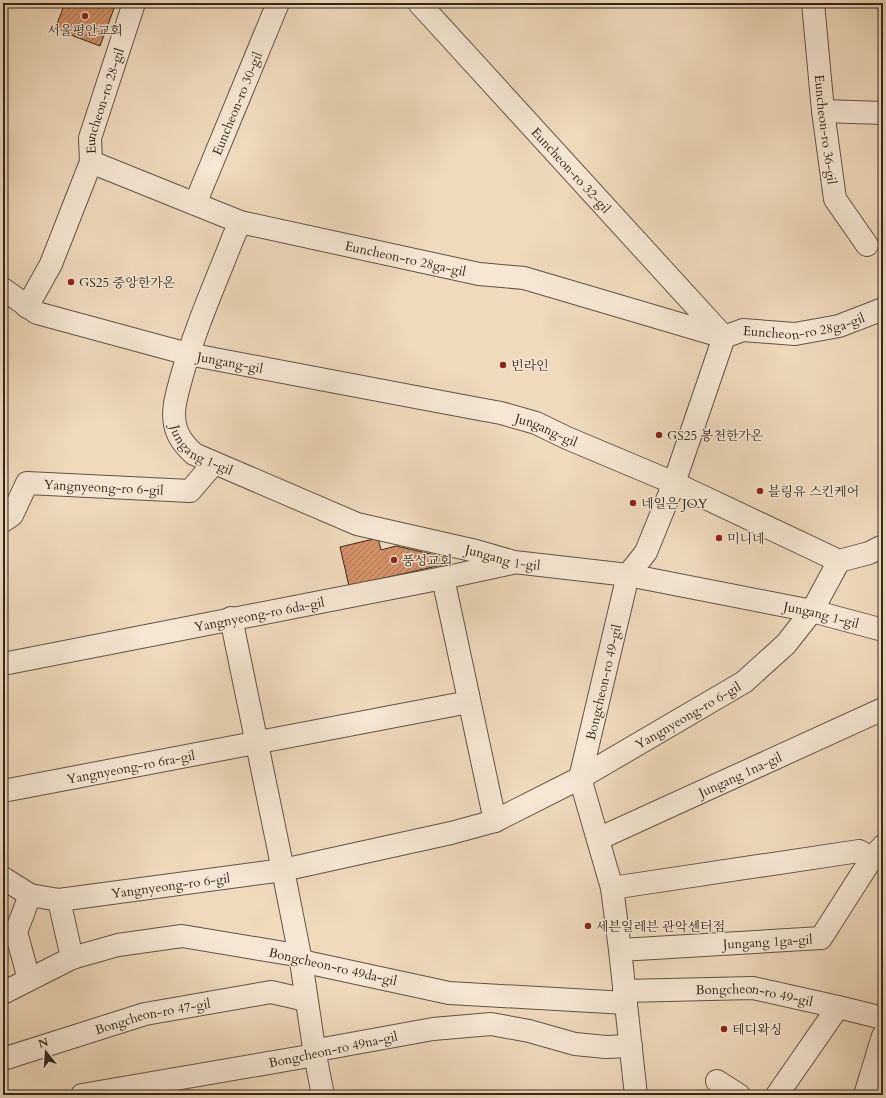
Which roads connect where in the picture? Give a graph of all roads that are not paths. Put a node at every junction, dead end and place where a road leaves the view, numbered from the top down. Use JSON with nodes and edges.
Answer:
{"nodes":[{"id":1,"x":134,"y":3,"type":"edge"},
{"id":2,"x":278,"y":3,"type":"edge"},
{"id":3,"x":419,"y":3,"type":"edge"},
{"id":4,"x":813,"y":3,"type":"edge"},
{"id":5,"x":823,"y":112,"type":"junction"},
{"id":6,"x":883,"y":113,"type":"edge"},
{"id":7,"x":91,"y":162,"type":"junction"},
{"id":8,"x":195,"y":204,"type":"junction"},
{"id":9,"x":240,"y":222,"type":"junction"},
{"id":10,"x":867,"y":245,"type":"dead end"},
{"id":11,"x":3,"y":289,"type":"edge"},
{"id":12,"x":27,"y":307,"type":"junction"},
{"id":13,"x":883,"y":309,"type":"edge"},
{"id":14,"x":724,"y":337,"type":"junction"},
{"id":15,"x":188,"y":354,"type":"junction"},
{"id":16,"x":214,"y":463,"type":"junction"},
{"id":17,"x":674,"y":483,"type":"junction"},
{"id":18,"x":3,"y":521,"type":"edge"},
{"id":19,"x":883,"y":546,"type":"edge"},
{"id":20,"x":839,"y":561,"type":"junction"},
{"id":21,"x":514,"y":562,"type":"junction"},
{"id":22,"x":628,"y":575,"type":"junction"},
{"id":23,"x":443,"y":578,"type":"junction"},
{"id":24,"x":812,"y":611,"type":"junction"},
{"id":25,"x":231,"y":618,"type":"junction"},
{"id":26,"x":883,"y":630,"type":"edge"},
{"id":27,"x":3,"y":664,"type":"edge"},
{"id":28,"x":469,"y":702,"type":"junction"},
{"id":29,"x":883,"y":709,"type":"edge"},
{"id":30,"x":258,"y":743,"type":"junction"},
{"id":31,"x":580,"y":778,"type":"junction"},
{"id":32,"x":3,"y":791,"type":"edge"},
{"id":33,"x":495,"y":821,"type":"junction"},
{"id":34,"x":598,"y":839,"type":"junction"},
{"id":35,"x":871,"y":852,"type":"edge"},
{"id":36,"x":284,"y":870,"type":"junction"},
{"id":37,"x":3,"y":878,"type":"edge"},
{"id":38,"x":612,"y":888,"type":"junction"},
{"id":39,"x":30,"y":895,"type":"junction"},
{"id":40,"x":59,"y":900,"type":"junction"},
{"id":41,"x":620,"y":950,"type":"junction"},
{"id":42,"x":72,"y":958,"type":"junction"},
{"id":43,"x":301,"y":961,"type":"junction"},
{"id":44,"x":29,"y":979,"type":"junction"},
{"id":45,"x":3,"y":993,"type":"edge"},
{"id":46,"x":625,"y":997,"type":"junction"},
{"id":47,"x":306,"y":1000,"type":"junction"},
{"id":48,"x":838,"y":1007,"type":"junction"},
{"id":49,"x":883,"y":1018,"type":"edge"},
{"id":50,"x":883,"y":1036,"type":"edge"},
{"id":51,"x":631,"y":1046,"type":"junction"},
{"id":52,"x":315,"y":1055,"type":"junction"},
{"id":53,"x":3,"y":1059,"type":"edge"},
{"id":54,"x":717,"y":1080,"type":"dead end"},
{"id":55,"x":82,"y":1095,"type":"edge"},
{"id":56,"x":323,"y":1095,"type":"edge"},
{"id":57,"x":636,"y":1095,"type":"edge"},
{"id":58,"x":739,"y":1095,"type":"edge"},
{"id":59,"x":778,"y":1095,"type":"edge"},
{"id":60,"x":865,"y":1095,"type":"edge"}],
"edges":[{"from":1,"to":7,"type":"street","name":"Euncheon-ro 28-gil"},
{"from":2,"to":8,"type":"street","name":"Euncheon-ro 30-gil"},
{"from":3,"to":14,"type":"street","name":"Euncheon-ro 32-gil"},
{"from":4,"to":5,"type":"street","name":"Euncheon-ro 36-gil"},
{"from":5,"to":6,"type":"street"},
{"from":5,"to":10,"type":"street","name":"Euncheon-ro 36-gil"},
{"from":7,"to":8,"type":"street","name":"Euncheon-ro 28ga-gil"},
{"from":7,"to":12,"type":"street","name":"Euncheon-ro 28-gil"},
{"from":8,"to":9,"type":"street","name":"Euncheon-ro 28ga-gil"},
{"from":9,"to":14,"type":"street","name":"Euncheon-ro 28ga-gil"},
{"from":9,"to":15,"type":"street","name":"Jungang-gil"},
{"from":11,"to":12,"type":"street","name":"Jungang-gil"},
{"from":12,"to":15,"type":"street","name":"Jungang-gil"},
{"from":13,"to":14,"type":"street","name":"Euncheon-ro 28ga-gil"},
{"from":14,"to":17,"type":"street"},
{"from":15,"to":16,"type":"street","name":"Jungang 1-gil"},
{"from":15,"to":17,"type":"street","name":"Jungang-gil"},
{"from":16,"to":18,"type":"street","name":"Yangnyeong-ro 6-gil"},
{"from":16,"to":21,"type":"street","name":"Jungang 1-gil"},
{"from":17,"to":20,"type":"street","name":"Jungang-gil"},
{"from":17,"to":22,"type":"street","name":"Bongcheon-ro 49-gil"},
{"from":19,"to":20,"type":"street"},
{"from":20,"to":24,"type":"street","name":"Yangnyeong-ro 6-gil"},
{"from":21,"to":22,"type":"street","name":"Jungang 1-gil"},
{"from":21,"to":23,"type":"street","name":"Yangnyeong-ro 6da-gil"},
{"from":22,"to":24,"type":"street","name":"Jungang 1-gil"},
{"from":22,"to":31,"type":"street","name":"Bongcheon-ro 49-gil"},
{"from":23,"to":25,"type":"street","name":"Yangnyeong-ro 6da-gil"},
{"from":23,"to":28,"type":"street"},
{"from":24,"to":26,"type":"street","name":"Jungang 1-gil"},
{"from":24,"to":31,"type":"street","name":"Yangnyeong-ro 6-gil"},
{"from":25,"to":27,"type":"street","name":"Yangnyeong-ro 6da-gil"},
{"from":25,"to":30,"type":"street"},
{"from":28,"to":30,"type":"street","name":"Yangnyeong-ro 6ra-gil"},
{"from":28,"to":33,"type":"street"},
{"from":29,"to":34,"type":"street","name":"Jungang 1na-gil"},
{"from":30,"to":32,"type":"street","name":"Yangnyeong-ro 6ra-gil"},
{"from":30,"to":36,"type":"street"},
{"from":31,"to":33,"type":"street","name":"Yangnyeong-ro 6-gil"},
{"from":31,"to":34,"type":"street","name":"Bongcheon-ro 49-gil"},
{"from":33,"to":36,"type":"street","name":"Yangnyeong-ro 6-gil"},
{"from":34,"to":38,"type":"street","name":"Bongcheon-ro 49-gil"},
{"from":35,"to":38,"type":"street"},
{"from":35,"to":41,"type":"street","name":"Jungang 1ga-gil"},
{"from":36,"to":40,"type":"street","name":"Yangnyeong-ro 6-gil"},
{"from":36,"to":43,"type":"street"},
{"from":37,"to":39,"type":"street","name":"Yangnyeong-ro 6-gil"},
{"from":38,"to":41,"type":"street","name":"Bongcheon-ro 49-gil"},
{"from":39,"to":40,"type":"street","name":"Yangnyeong-ro 6-gil"},
{"from":39,"to":44,"type":"street"},
{"from":40,"to":42,"type":"street"},
{"from":41,"to":46,"type":"street","name":"Bongcheon-ro 49-gil"},
{"from":42,"to":43,"type":"street","name":"Bongcheon-ro 49da-gil"},
{"from":42,"to":44,"type":"street","name":"Bongcheon-ro 49da-gil"},
{"from":43,"to":46,"type":"street","name":"Bongcheon-ro 49da-gil"},
{"from":43,"to":47,"type":"street"},
{"from":44,"to":45,"type":"street","name":"Bongcheon-ro 49da-gil"},
{"from":46,"to":48,"type":"street","name":"Bongcheon-ro 49-gil"},
{"from":46,"to":51,"type":"street","name":"Bongcheon-ro 49-gil"},
{"from":47,"to":52,"type":"street"},
{"from":47,"to":53,"type":"street","name":"Bongcheon-ro 47-gil"},
{"from":48,"to":49,"type":"street","name":"Bongcheon-ro 49-gil"},
{"from":48,"to":59,"type":"street"},
{"from":50,"to":60,"type":"street"},
{"from":51,"to":52,"type":"street","name":"Bongcheon-ro 49na-gil"},
{"from":51,"to":57,"type":"street","name":"Bongcheon-ro 49-gil"},
{"from":52,"to":55,"type":"street","name":"Bongcheon-ro 49na-gil"},
{"from":52,"to":56,"type":"street"},
{"from":54,"to":58,"type":"street"}]}
